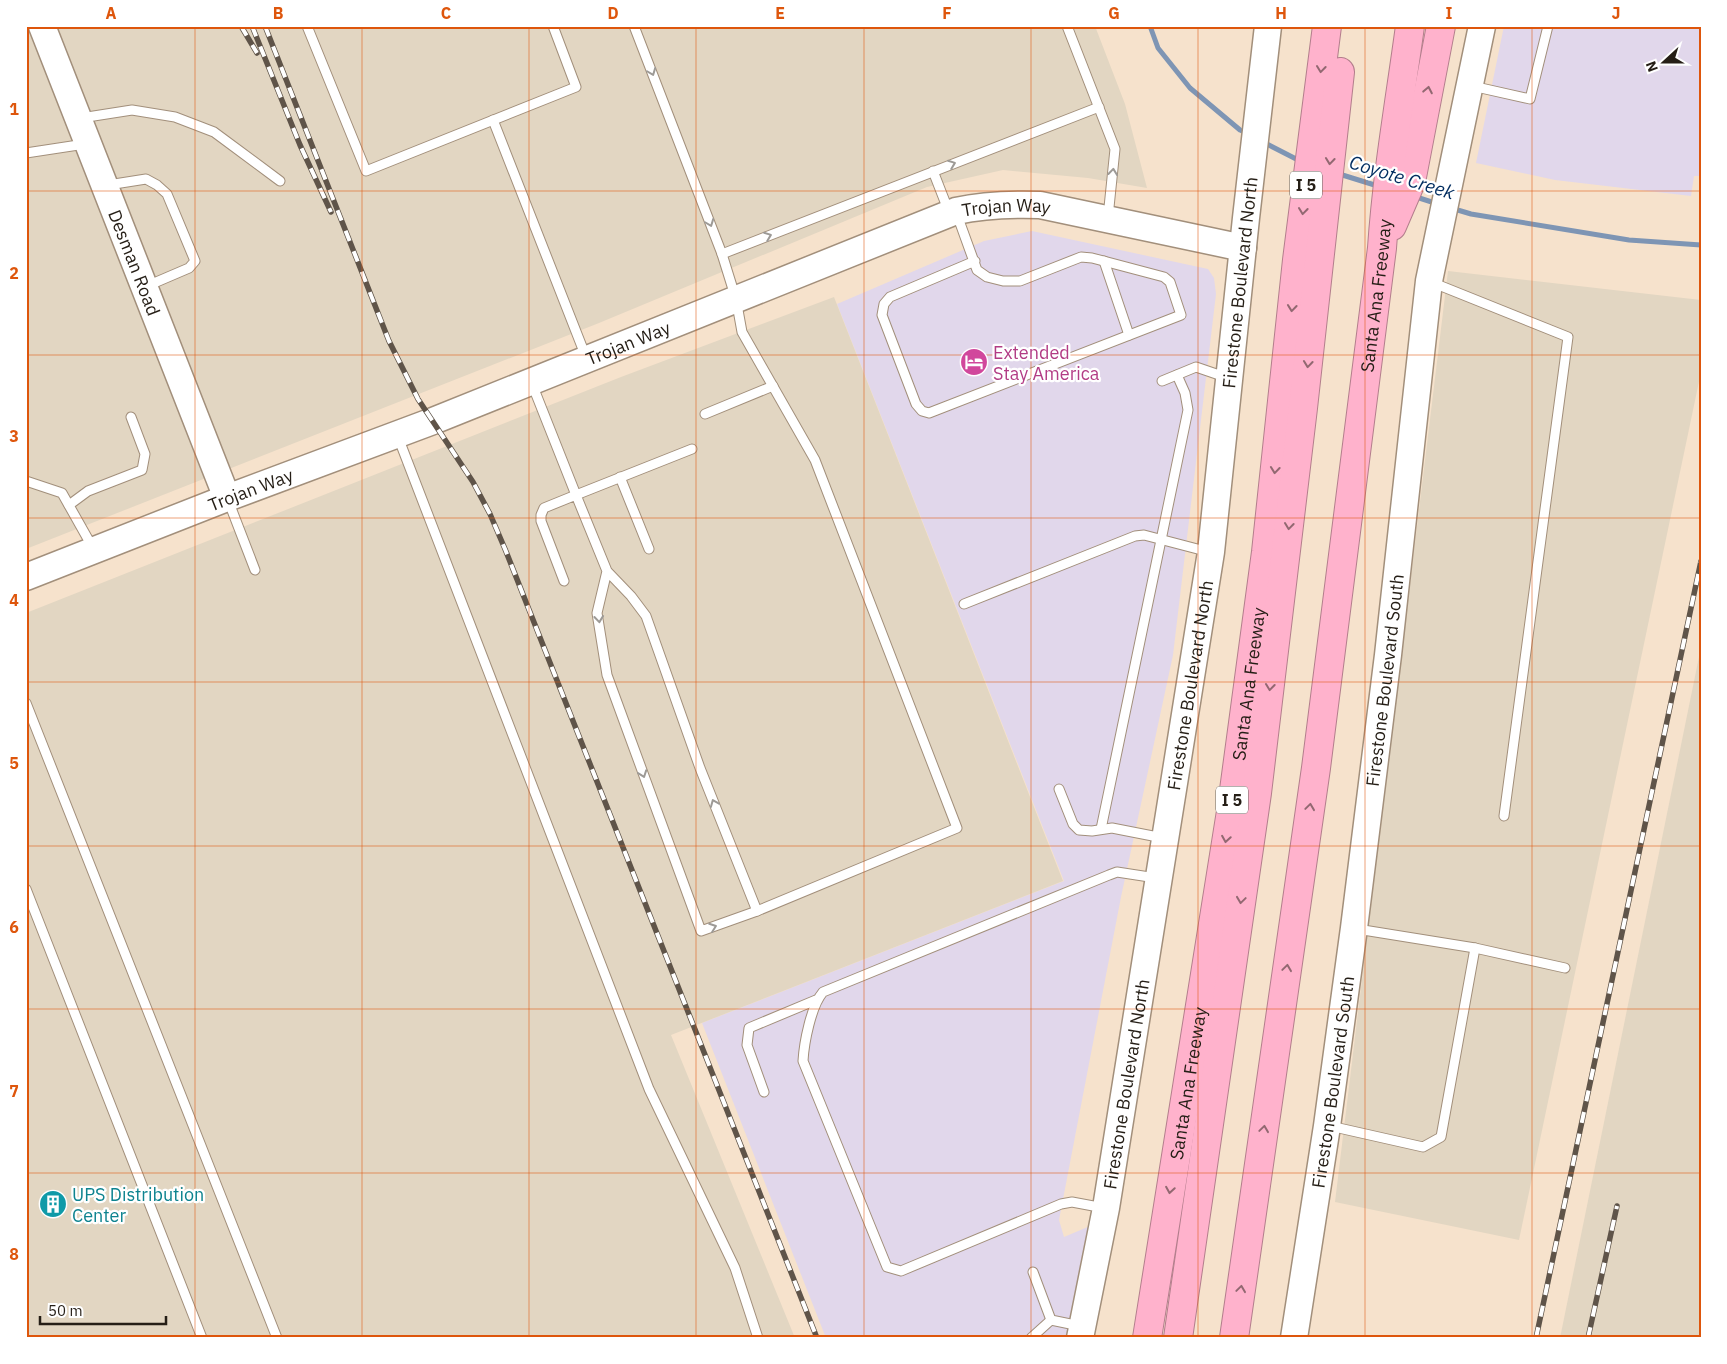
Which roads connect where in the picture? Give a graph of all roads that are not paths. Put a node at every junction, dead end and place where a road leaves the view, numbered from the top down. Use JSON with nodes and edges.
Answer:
{"nodes":[{"id":1,"x":42,"y":26,"type":"edge"},
{"id":2,"x":307,"y":26,"type":"edge"},
{"id":3,"x":552,"y":26,"type":"edge"},
{"id":4,"x":634,"y":26,"type":"edge"},
{"id":5,"x":1067,"y":26,"type":"edge"},
{"id":6,"x":1268,"y":26,"type":"edge"},
{"id":7,"x":1327,"y":26,"type":"edge"},
{"id":8,"x":1346,"y":26,"type":"edge"},
{"id":9,"x":1410,"y":26,"type":"edge"},
{"id":10,"x":1440,"y":26,"type":"edge"},
{"id":11,"x":1482,"y":26,"type":"edge"},
{"id":12,"x":1548,"y":26,"type":"edge"},
{"id":13,"x":1470,"y":86,"type":"junction"},
{"id":14,"x":1099,"y":106,"type":"junction"},
{"id":15,"x":1325,"y":112,"type":"junction"},
{"id":16,"x":78,"y":119,"type":"junction"},
{"id":17,"x":493,"y":120,"type":"junction"},
{"id":18,"x":1407,"y":131,"type":"junction"},
{"id":19,"x":88,"y":144,"type":"junction"},
{"id":20,"x":26,"y":153,"type":"edge"},
{"id":21,"x":933,"y":171,"type":"junction"},
{"id":22,"x":280,"y":181,"type":"dead end"},
{"id":23,"x":105,"y":186,"type":"junction"},
{"id":24,"x":952,"y":212,"type":"junction"},
{"id":25,"x":1107,"y":220,"type":"junction"},
{"id":26,"x":1243,"y":248,"type":"junction"},
{"id":27,"x":722,"y":254,"type":"junction"},
{"id":28,"x":974,"y":261,"type":"junction"},
{"id":29,"x":1104,"y":261,"type":"junction"},
{"id":30,"x":1308,"y":262,"type":"junction"},
{"id":31,"x":1429,"y":281,"type":"junction"},
{"id":32,"x":144,"y":287,"type":"junction"},
{"id":33,"x":736,"y":299,"type":"junction"},
{"id":34,"x":1129,"y":335,"type":"junction"},
{"id":35,"x":587,"y":359,"type":"junction"},
{"id":36,"x":1177,"y":375,"type":"junction"},
{"id":37,"x":1230,"y":379,"type":"junction"},
{"id":38,"x":531,"y":382,"type":"junction"},
{"id":39,"x":1162,"y":382,"type":"dead end"},
{"id":40,"x":773,"y":386,"type":"junction"},
{"id":41,"x":705,"y":414,"type":"dead end"},
{"id":42,"x":130,"y":417,"type":"dead end"},
{"id":43,"x":398,"y":434,"type":"junction"},
{"id":44,"x":692,"y":449,"type":"dead end"},
{"id":45,"x":620,"y":477,"type":"junction"},
{"id":46,"x":26,"y":481,"type":"edge"},
{"id":47,"x":576,"y":495,"type":"junction"},
{"id":48,"x":226,"y":498,"type":"junction"},
{"id":49,"x":69,"y":505,"type":"junction"},
{"id":50,"x":1161,"y":540,"type":"junction"},
{"id":51,"x":649,"y":549,"type":"dead end"},
{"id":52,"x":94,"y":550,"type":"junction"},
{"id":53,"x":1211,"y":552,"type":"junction"},
{"id":54,"x":255,"y":570,"type":"dead end"},
{"id":55,"x":607,"y":572,"type":"junction"},
{"id":56,"x":26,"y":577,"type":"edge"},
{"id":57,"x":564,"y":581,"type":"dead end"},
{"id":58,"x":964,"y":604,"type":"dead end"},
{"id":59,"x":26,"y":703,"type":"edge"},
{"id":60,"x":1059,"y":788,"type":"dead end"},
{"id":61,"x":1504,"y":816,"type":"dead end"},
{"id":62,"x":1101,"y":829,"type":"junction"},
{"id":63,"x":1166,"y":839,"type":"junction"},
{"id":64,"x":1159,"y":878,"type":"junction"},
{"id":65,"x":26,"y":889,"type":"edge"},
{"id":66,"x":757,"y":911,"type":"junction"},
{"id":67,"x":1354,"y":928,"type":"junction"},
{"id":68,"x":1475,"y":948,"type":"junction"},
{"id":69,"x":1565,"y":968,"type":"dead end"},
{"id":70,"x":816,"y":1000,"type":"junction"},
{"id":71,"x":764,"y":1092,"type":"dead end"},
{"id":72,"x":1327,"y":1126,"type":"junction"},
{"id":73,"x":1106,"y":1208,"type":"junction"},
{"id":74,"x":1033,"y":1272,"type":"dead end"},
{"id":75,"x":1051,"y":1320,"type":"junction"},
{"id":76,"x":1081,"y":1332,"type":"edge"},
{"id":77,"x":202,"y":1338,"type":"edge"},
{"id":78,"x":277,"y":1338,"type":"edge"},
{"id":79,"x":758,"y":1338,"type":"edge"},
{"id":80,"x":1031,"y":1338,"type":"edge"},
{"id":81,"x":1147,"y":1338,"type":"edge"},
{"id":82,"x":1178,"y":1338,"type":"edge"},
{"id":83,"x":1234,"y":1338,"type":"edge"},
{"id":84,"x":1294,"y":1338,"type":"edge"}],
"edges":[{"from":1,"to":16,"type":"street","name":"Desman Road"},
{"from":2,"to":17,"type":"lane"},
{"from":3,"to":17,"type":"lane"},
{"from":4,"to":27,"type":"lane","one_way":true},
{"from":5,"to":14,"type":"lane"},
{"from":6,"to":26,"type":"street","name":"Firestone Boulevard North"},
{"from":7,"to":15,"type":"highway","name":"Santa Ana Freeway","number":"I 5","one_way":true},
{"from":8,"to":15,"type":"highway"},
{"from":9,"to":18,"type":"highway"},
{"from":18,"to":10,"type":"highway","one_way":true},
{"from":11,"to":13,"type":"street","name":"Firestone Boulevard South"},
{"from":12,"to":13,"type":"lane"},
{"from":13,"to":31,"type":"street","name":"Firestone Boulevard South"},
{"from":21,"to":14,"type":"lane","one_way":true},
{"from":25,"to":14,"type":"lane","one_way":true},
{"from":15,"to":30,"type":"highway","name":"Santa Ana Freeway","number":"I 5","one_way":true},
{"from":16,"to":19,"type":"street","name":"Desman Road"},
{"from":16,"to":22,"type":"lane"},
{"from":17,"to":35,"type":"lane"},
{"from":83,"to":18,"type":"highway","name":"Santa Ana Freeway","one_way":true},
{"from":19,"to":20,"type":"lane"},
{"from":19,"to":23,"type":"street","name":"Desman Road"},
{"from":21,"to":24,"type":"lane"},
{"from":27,"to":21,"type":"lane","one_way":true},
{"from":23,"to":32,"type":"street","name":"Desman Road"},
{"from":23,"to":32,"type":"lane"},
{"from":24,"to":25,"type":"street","name":"Trojan Way"},
{"from":24,"to":28,"type":"lane"},
{"from":24,"to":33,"type":"street","name":"Trojan Way"},
{"from":25,"to":26,"type":"street","name":"Trojan Way"},
{"from":26,"to":37,"type":"street","name":"Firestone Boulevard North"},
{"from":27,"to":33,"type":"lane"},
{"from":28,"to":29,"type":"lane"},
{"from":28,"to":34,"type":"lane"},
{"from":29,"to":34,"type":"lane"},
{"from":29,"to":34,"type":"lane"},
{"from":30,"to":81,"type":"highway","name":"Santa Ana Freeway","number":"I 5","one_way":true},
{"from":30,"to":82,"type":"highway","one_way":true},
{"from":31,"to":61,"type":"lane"},
{"from":31,"to":67,"type":"street","name":"Firestone Boulevard South"},
{"from":32,"to":48,"type":"street","name":"Desman Road"},
{"from":33,"to":35,"type":"street","name":"Trojan Way"},
{"from":33,"to":40,"type":"lane"},
{"from":35,"to":38,"type":"street","name":"Trojan Way"},
{"from":36,"to":37,"type":"lane"},
{"from":36,"to":39,"type":"lane"},
{"from":36,"to":50,"type":"lane"},
{"from":37,"to":53,"type":"street","name":"Firestone Boulevard North"},
{"from":38,"to":43,"type":"street","name":"Trojan Way"},
{"from":38,"to":47,"type":"lane"},
{"from":40,"to":41,"type":"lane"},
{"from":40,"to":66,"type":"lane"},
{"from":42,"to":49,"type":"lane"},
{"from":43,"to":48,"type":"street","name":"Trojan Way"},
{"from":43,"to":79,"type":"lane"},
{"from":44,"to":45,"type":"lane"},
{"from":45,"to":47,"type":"lane"},
{"from":45,"to":51,"type":"lane"},
{"from":46,"to":49,"type":"lane"},
{"from":47,"to":55,"type":"lane"},
{"from":47,"to":57,"type":"lane"},
{"from":48,"to":52,"type":"street","name":"Trojan Way"},
{"from":48,"to":54,"type":"lane"},
{"from":49,"to":52,"type":"lane"},
{"from":50,"to":53,"type":"lane"},
{"from":50,"to":58,"type":"lane"},
{"from":50,"to":62,"type":"lane"},
{"from":52,"to":56,"type":"street","name":"Trojan Way"},
{"from":53,"to":63,"type":"street","name":"Firestone Boulevard North"},
{"from":66,"to":55,"type":"lane","one_way":true},
{"from":55,"to":66,"type":"lane","one_way":true},
{"from":59,"to":78,"type":"lane"},
{"from":60,"to":62,"type":"lane"},
{"from":62,"to":63,"type":"lane"},
{"from":63,"to":64,"type":"street","name":"Firestone Boulevard North"},
{"from":64,"to":70,"type":"lane"},
{"from":64,"to":73,"type":"street","name":"Firestone Boulevard North"},
{"from":65,"to":77,"type":"lane"},
{"from":67,"to":68,"type":"lane"},
{"from":67,"to":72,"type":"street","name":"Firestone Boulevard South"},
{"from":68,"to":69,"type":"lane"},
{"from":68,"to":72,"type":"lane"},
{"from":70,"to":71,"type":"lane"},
{"from":70,"to":73,"type":"lane"},
{"from":72,"to":84,"type":"street","name":"Firestone Boulevard South"},
{"from":73,"to":76,"type":"street","name":"Firestone Boulevard North"},
{"from":74,"to":75,"type":"lane"},
{"from":75,"to":76,"type":"lane"},
{"from":75,"to":80,"type":"lane"}]}
